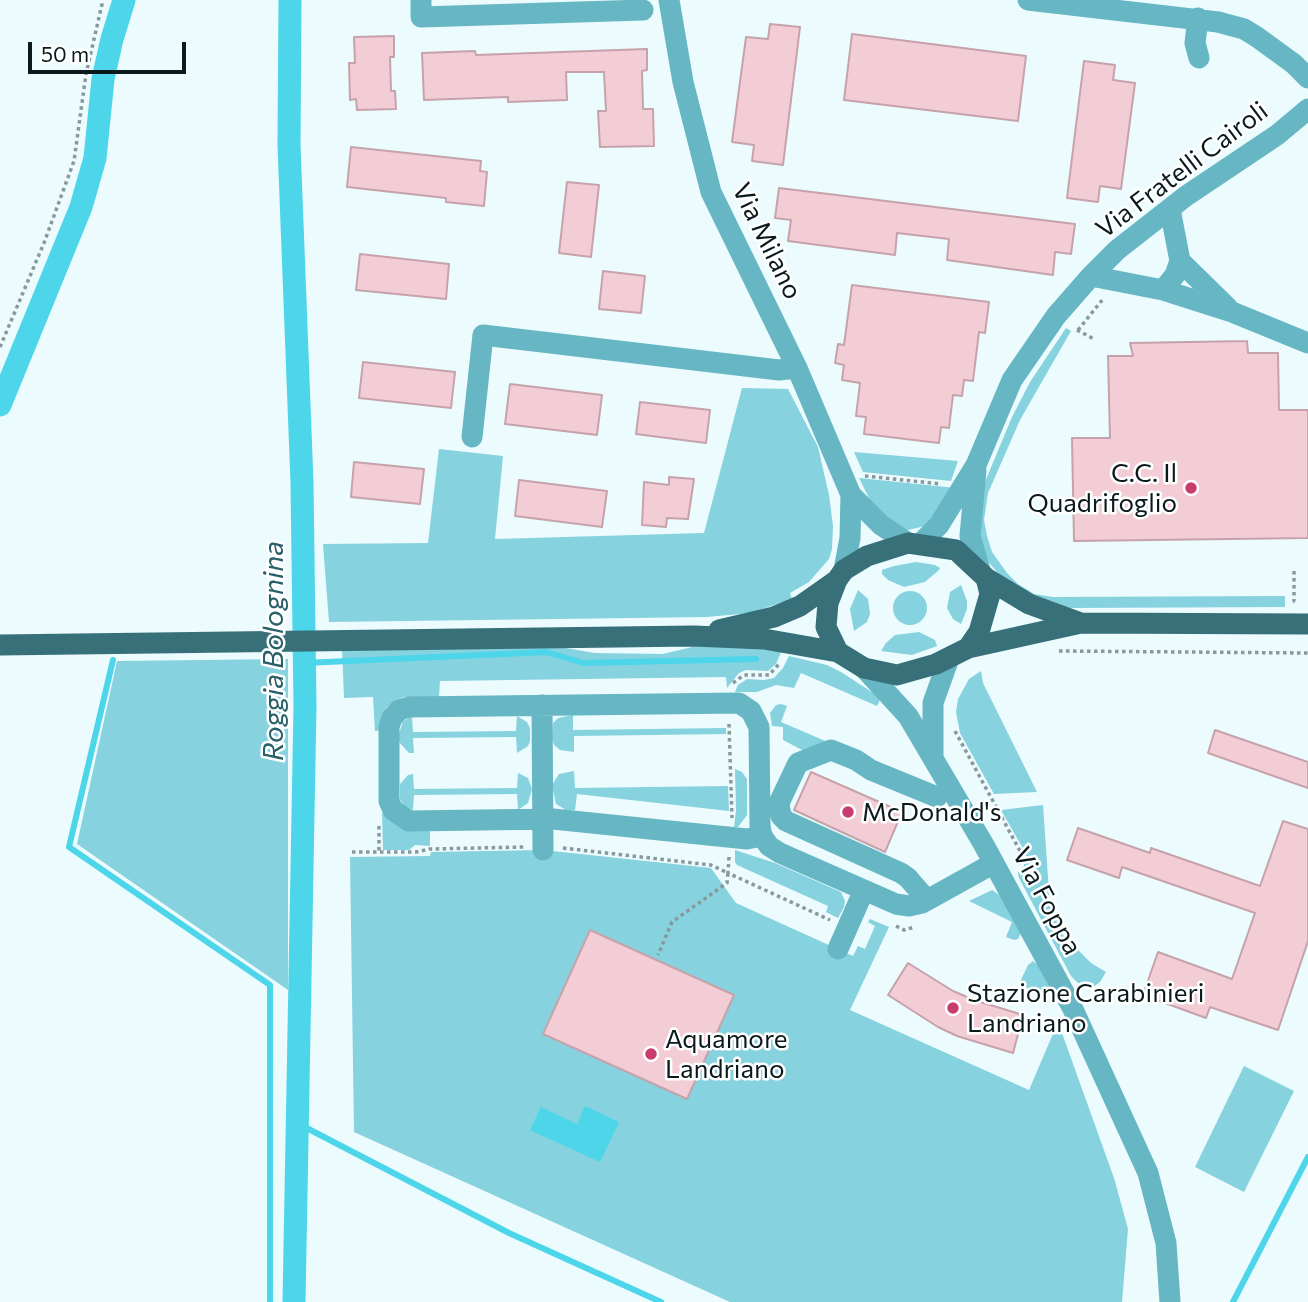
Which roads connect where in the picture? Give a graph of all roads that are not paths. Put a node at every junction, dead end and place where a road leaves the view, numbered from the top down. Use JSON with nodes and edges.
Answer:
{"nodes":[{"id":1,"x":421,"y":0,"type":"edge"},
{"id":2,"x":669,"y":0,"type":"edge"},
{"id":3,"x":1028,"y":0,"type":"edge"},
{"id":4,"x":643,"y":9,"type":"dead end"},
{"id":5,"x":1198,"y":19,"type":"junction"},
{"id":6,"x":1199,"y":58,"type":"dead end"},
{"id":7,"x":1308,"y":78,"type":"edge"},
{"id":8,"x":1308,"y":109,"type":"edge"},
{"id":9,"x":1170,"y":209,"type":"junction"},
{"id":10,"x":1180,"y":261,"type":"junction"},
{"id":11,"x":1091,"y":276,"type":"junction"},
{"id":12,"x":1163,"y":290,"type":"junction"},
{"id":13,"x":1233,"y":312,"type":"junction"},
{"id":14,"x":1308,"y":343,"type":"edge"},
{"id":15,"x":797,"y":368,"type":"junction"},
{"id":16,"x":471,"y":437,"type":"dead end"},
{"id":17,"x":976,"y":465,"type":"junction"},
{"id":18,"x":851,"y":495,"type":"junction"},
{"id":19,"x":914,"y":543,"type":"junction"},
{"id":20,"x":983,"y":574,"type":"junction"},
{"id":21,"x":841,"y":575,"type":"junction"},
{"id":22,"x":1081,"y":623,"type":"junction"},
{"id":23,"x":1308,"y":624,"type":"edge"},
{"id":24,"x":694,"y":636,"type":"junction"},
{"id":25,"x":0,"y":645,"type":"edge"},
{"id":26,"x":968,"y":648,"type":"junction"},
{"id":27,"x":838,"y":652,"type":"junction"},
{"id":28,"x":949,"y":658,"type":"junction"},
{"id":29,"x":864,"y":668,"type":"junction"},
{"id":30,"x":542,"y":705,"type":"junction"},
{"id":31,"x":933,"y":758,"type":"junction"},
{"id":32,"x":937,"y":797,"type":"dead end"},
{"id":33,"x":542,"y":819,"type":"junction"},
{"id":34,"x":762,"y":836,"type":"junction"},
{"id":35,"x":542,"y":850,"type":"dead end"},
{"id":36,"x":998,"y":870,"type":"junction"},
{"id":37,"x":864,"y":890,"type":"junction"},
{"id":38,"x":927,"y":901,"type":"junction"},
{"id":39,"x":838,"y":949,"type":"dead end"},
{"id":40,"x":1170,"y":1302,"type":"edge"}],
"edges":[{"from":1,"to":4,"type":"street"},
{"from":2,"to":15,"type":"street","name":"Via Milano"},
{"from":3,"to":5,"type":"street"},
{"from":5,"to":6,"type":"street"},
{"from":5,"to":7,"type":"street"},
{"from":8,"to":9,"type":"street","name":"Via Fratelli Cairoli"},
{"from":9,"to":10,"type":"street"},
{"from":9,"to":11,"type":"street","name":"Via Fratelli Cairoli"},
{"from":10,"to":12,"type":"street"},
{"from":10,"to":13,"type":"street"},
{"from":11,"to":12,"type":"street"},
{"from":11,"to":17,"type":"street","name":"Via Fratelli Cairoli"},
{"from":12,"to":13,"type":"street"},
{"from":13,"to":14,"type":"street"},
{"from":15,"to":16,"type":"street"},
{"from":15,"to":18,"type":"street","name":"Via Milano"},
{"from":17,"to":19,"type":"street"},
{"from":17,"to":20,"type":"street"},
{"from":18,"to":19,"type":"street","name":"Via Milano"},
{"from":18,"to":21,"type":"street","name":"Via Milano"},
{"from":19,"to":20,"type":"main road"},
{"from":19,"to":21,"type":"main road"},
{"from":20,"to":22,"type":"main road"},
{"from":20,"to":26,"type":"main road"},
{"from":21,"to":24,"type":"main road"},
{"from":21,"to":27,"type":"main road"},
{"from":22,"to":23,"type":"main road"},
{"from":22,"to":26,"type":"main road"},
{"from":24,"to":25,"type":"main road"},
{"from":24,"to":27,"type":"main road"},
{"from":26,"to":28,"type":"main road"},
{"from":27,"to":29,"type":"main road"},
{"from":28,"to":29,"type":"main road"},
{"from":28,"to":31,"type":"street"},
{"from":29,"to":31,"type":"street","name":"Via Foppa"},
{"from":30,"to":33,"type":"street"},
{"from":30,"to":33,"type":"street"},
{"from":30,"to":34,"type":"street"},
{"from":31,"to":36,"type":"street","name":"Via Foppa"},
{"from":32,"to":38,"type":"street"},
{"from":33,"to":34,"type":"street"},
{"from":33,"to":35,"type":"street"},
{"from":34,"to":37,"type":"street"},
{"from":36,"to":38,"type":"street"},
{"from":36,"to":40,"type":"street","name":"Via Foppa"},
{"from":37,"to":38,"type":"street"},
{"from":37,"to":39,"type":"street"}]}
